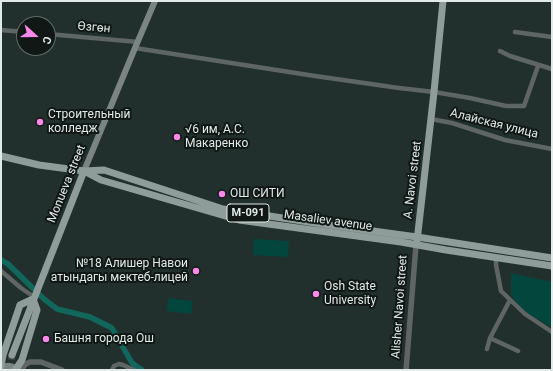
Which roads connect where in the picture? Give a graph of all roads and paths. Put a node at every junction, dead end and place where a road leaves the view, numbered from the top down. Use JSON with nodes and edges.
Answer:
{"nodes":[{"id":1,"x":154,"y":1,"type":"edge"},
{"id":2,"x":443,"y":1,"type":"edge"},
{"id":3,"x":1,"y":30,"type":"edge"},
{"id":4,"x":16,"y":31,"type":"edge"},
{"id":5,"x":515,"y":32,"type":"dead end"},
{"id":6,"x":56,"y":35,"type":"edge"},
{"id":7,"x":552,"y":37,"type":"edge"},
{"id":8,"x":136,"y":45,"type":"junction"},
{"id":9,"x":500,"y":51,"type":"dead end"},
{"id":10,"x":538,"y":66,"type":"junction"},
{"id":11,"x":552,"y":70,"type":"edge"},
{"id":12,"x":434,"y":92,"type":"junction"},
{"id":13,"x":431,"y":119,"type":"junction"},
{"id":14,"x":552,"y":148,"type":"edge"},
{"id":15,"x":1,"y":156,"type":"edge"},
{"id":16,"x":84,"y":171,"type":"junction"},
{"id":17,"x":417,"y":237,"type":"junction"},
{"id":18,"x":416,"y":245,"type":"junction"},
{"id":19,"x":496,"y":257,"type":"junction"},
{"id":20,"x":552,"y":258,"type":"edge"},
{"id":21,"x":552,"y":266,"type":"edge"},
{"id":22,"x":1,"y":271,"type":"edge"},
{"id":23,"x":35,"y":294,"type":"junction"},
{"id":24,"x":510,"y":300,"type":"junction"},
{"id":25,"x":552,"y":332,"type":"edge"},
{"id":26,"x":490,"y":338,"type":"junction"},
{"id":27,"x":487,"y":349,"type":"dead end"},
{"id":28,"x":518,"y":351,"type":"dead end"},
{"id":29,"x":12,"y":355,"type":"tunnel mouth"},
{"id":30,"x":1,"y":366,"type":"edge"},
{"id":31,"x":1,"y":369,"type":"edge"},
{"id":32,"x":18,"y":370,"type":"edge"},
{"id":33,"x":62,"y":370,"type":"edge"},
{"id":34,"x":112,"y":370,"type":"edge"},
{"id":35,"x":134,"y":370,"type":"edge"},
{"id":36,"x":406,"y":370,"type":"edge"}],
"edges":[{"from":1,"to":8,"type":"main road","name":"Monueva street"},
{"from":2,"to":12,"type":"main road"},
{"from":3,"to":4,"type":"street"},
{"from":5,"to":7,"type":"street"},
{"from":6,"to":8,"type":"street","name":"Өзгөн"},
{"from":8,"to":12,"type":"street","name":"Өзгөн"},
{"from":8,"to":16,"type":"main road","name":"Monueva street"},
{"from":9,"to":10,"type":"street"},
{"from":10,"to":11,"type":"street"},
{"from":10,"to":12,"type":"street","name":"Өзгөн"},
{"from":12,"to":13,"type":"main road"},
{"from":13,"to":14,"type":"street","name":"Алайская улица"},
{"from":13,"to":17,"type":"main road","name":"A. Navoi street"},
{"from":15,"to":16,"type":"main road","name":"Masaliev avenue"},
{"from":16,"to":17,"type":"main road","name":"Masaliev avenue","number":"М-091"},
{"from":16,"to":18,"type":"main road","name":"Masaliev avenue","number":"М-091"},
{"from":16,"to":23,"type":"main road","name":"Monueva street"},
{"from":17,"to":18,"type":"main road","name":"A. Navoi street"},
{"from":17,"to":20,"type":"main road","name":"Masaliev avenue","number":"М-091"},
{"from":18,"to":19,"type":"main road","name":"Masaliev avenue","number":"М-091"},
{"from":18,"to":36,"type":"street","name":"Alisher Navoi street"},
{"from":19,"to":21,"type":"main road","name":"Masaliev avenue","number":"М-091"},
{"from":19,"to":24,"type":"street"},
{"from":22,"to":23,"type":"street"},
{"from":23,"to":29,"type":"main road","name":"Monueva street"},
{"from":23,"to":30,"type":"main road"},
{"from":23,"to":32,"type":"main road"},
{"from":24,"to":25,"type":"street"},
{"from":24,"to":26,"type":"street"},
{"from":26,"to":27,"type":"street"},
{"from":26,"to":28,"type":"street"},
{"from":31,"to":32,"type":"main road"},
{"from":32,"to":33,"type":"street"},
{"from":34,"to":35,"type":"street"}]}
